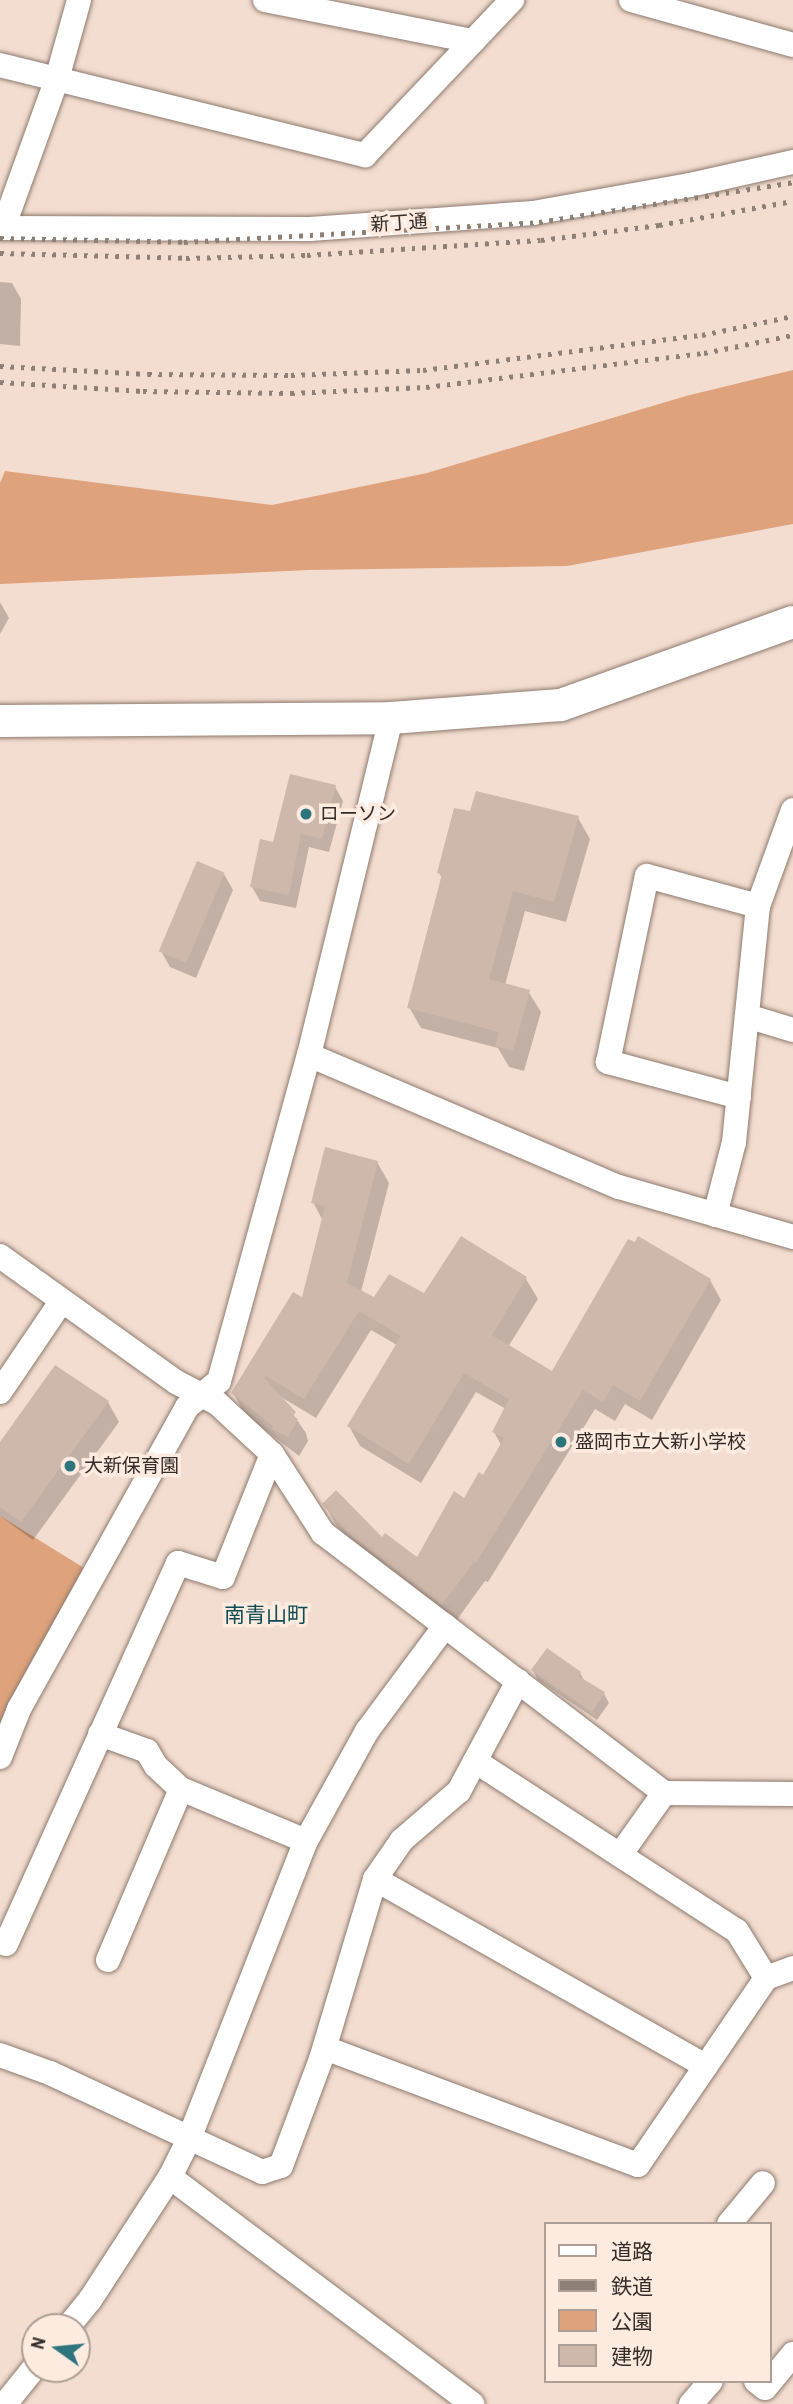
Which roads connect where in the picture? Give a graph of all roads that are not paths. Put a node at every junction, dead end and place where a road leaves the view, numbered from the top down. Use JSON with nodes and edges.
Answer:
{"nodes":[{"id":1,"x":79,"y":0,"type":"edge"},
{"id":2,"x":265,"y":0,"type":"edge"},
{"id":3,"x":512,"y":0,"type":"edge"},
{"id":4,"x":631,"y":0,"type":"edge"},
{"id":5,"x":472,"y":41,"type":"junction"},
{"id":6,"x":793,"y":45,"type":"edge"},
{"id":7,"x":0,"y":65,"type":"edge"},
{"id":8,"x":57,"y":79,"type":"junction"},
{"id":9,"x":793,"y":162,"type":"edge"},
{"id":10,"x":1,"y":228,"type":"edge"},
{"id":11,"x":793,"y":622,"type":"edge"},
{"id":12,"x":391,"y":718,"type":"junction"},
{"id":13,"x":0,"y":721,"type":"edge"},
{"id":14,"x":793,"y":810,"type":"edge"},
{"id":15,"x":758,"y":906,"type":"junction"},
{"id":16,"x":747,"y":1016,"type":"junction"},
{"id":17,"x":793,"y":1030,"type":"edge"},
{"id":18,"x":309,"y":1055,"type":"junction"},
{"id":19,"x":739,"y":1097,"type":"junction"},
{"id":20,"x":715,"y":1214,"type":"junction"},
{"id":21,"x":793,"y":1237,"type":"edge"},
{"id":22,"x":0,"y":1256,"type":"edge"},
{"id":23,"x":61,"y":1302,"type":"junction"},
{"id":24,"x":0,"y":1392,"type":"edge"},
{"id":25,"x":201,"y":1393,"type":"junction"},
{"id":26,"x":272,"y":1454,"type":"junction"},
{"id":27,"x":445,"y":1626,"type":"junction"},
{"id":28,"x":518,"y":1681,"type":"junction"},
{"id":29,"x":100,"y":1734,"type":"junction"},
{"id":30,"x":0,"y":1758,"type":"edge"},
{"id":31,"x":475,"y":1761,"type":"junction"},
{"id":32,"x":181,"y":1789,"type":"junction"},
{"id":33,"x":664,"y":1793,"type":"junction"},
{"id":34,"x":793,"y":1794,"type":"edge"},
{"id":35,"x":306,"y":1842,"type":"junction"},
{"id":36,"x":620,"y":1855,"type":"junction"},
{"id":37,"x":375,"y":1880,"type":"junction"},
{"id":38,"x":6,"y":1944,"type":"dead end"},
{"id":39,"x":108,"y":1960,"type":"dead end"},
{"id":40,"x":793,"y":1968,"type":"edge"},
{"id":41,"x":766,"y":1978,"type":"junction"},
{"id":42,"x":324,"y":2048,"type":"junction"},
{"id":43,"x":0,"y":2055,"type":"edge"},
{"id":44,"x":706,"y":2066,"type":"junction"},
{"id":45,"x":189,"y":2139,"type":"junction"},
{"id":46,"x":170,"y":2177,"type":"junction"},
{"id":47,"x":763,"y":2183,"type":"dead end"},
{"id":48,"x":731,"y":2222,"type":"edge"},
{"id":49,"x":79,"y":2313,"type":"edge"},
{"id":50,"x":793,"y":2354,"type":"edge"},
{"id":51,"x":772,"y":2380,"type":"edge"},
{"id":52,"x":22,"y":2383,"type":"edge"},
{"id":53,"x":709,"y":2383,"type":"edge"},
{"id":54,"x":5,"y":2404,"type":"edge"},
{"id":55,"x":472,"y":2404,"type":"edge"},
{"id":56,"x":691,"y":2404,"type":"edge"}],
"edges":[{"from":1,"to":8,"type":"street"},
{"from":2,"to":5,"type":"street"},
{"from":3,"to":5,"type":"street"},
{"from":4,"to":6,"type":"street"},
{"from":5,"to":8,"type":"street"},
{"from":7,"to":8,"type":"street"},
{"from":8,"to":10,"type":"street"},
{"from":9,"to":10,"type":"street","name":"新丁通"},
{"from":11,"to":12,"type":"street"},
{"from":12,"to":13,"type":"street"},
{"from":12,"to":18,"type":"street"},
{"from":14,"to":15,"type":"street"},
{"from":15,"to":16,"type":"street"},
{"from":15,"to":19,"type":"street"},
{"from":16,"to":17,"type":"street"},
{"from":16,"to":19,"type":"street"},
{"from":18,"to":20,"type":"street"},
{"from":18,"to":25,"type":"street"},
{"from":19,"to":20,"type":"street"},
{"from":20,"to":21,"type":"street"},
{"from":22,"to":23,"type":"street"},
{"from":23,"to":24,"type":"street"},
{"from":23,"to":25,"type":"street"},
{"from":25,"to":26,"type":"street"},
{"from":25,"to":30,"type":"street"},
{"from":26,"to":27,"type":"street"},
{"from":26,"to":29,"type":"street"},
{"from":27,"to":28,"type":"street"},
{"from":27,"to":35,"type":"street"},
{"from":28,"to":31,"type":"street"},
{"from":28,"to":33,"type":"street"},
{"from":29,"to":32,"type":"street"},
{"from":29,"to":38,"type":"street"},
{"from":31,"to":36,"type":"street"},
{"from":31,"to":37,"type":"street"},
{"from":32,"to":35,"type":"street"},
{"from":32,"to":39,"type":"street"},
{"from":33,"to":34,"type":"street"},
{"from":33,"to":36,"type":"street"},
{"from":35,"to":45,"type":"street"},
{"from":36,"to":41,"type":"street"},
{"from":37,"to":42,"type":"street"},
{"from":37,"to":44,"type":"street"},
{"from":40,"to":41,"type":"street"},
{"from":41,"to":44,"type":"street"},
{"from":42,"to":44,"type":"street"},
{"from":42,"to":45,"type":"street"},
{"from":43,"to":45,"type":"street"},
{"from":45,"to":46,"type":"street"},
{"from":46,"to":49,"type":"street"},
{"from":46,"to":55,"type":"street"},
{"from":47,"to":48,"type":"street"},
{"from":50,"to":51,"type":"street"},
{"from":52,"to":54,"type":"street"},
{"from":53,"to":56,"type":"street"}]}
